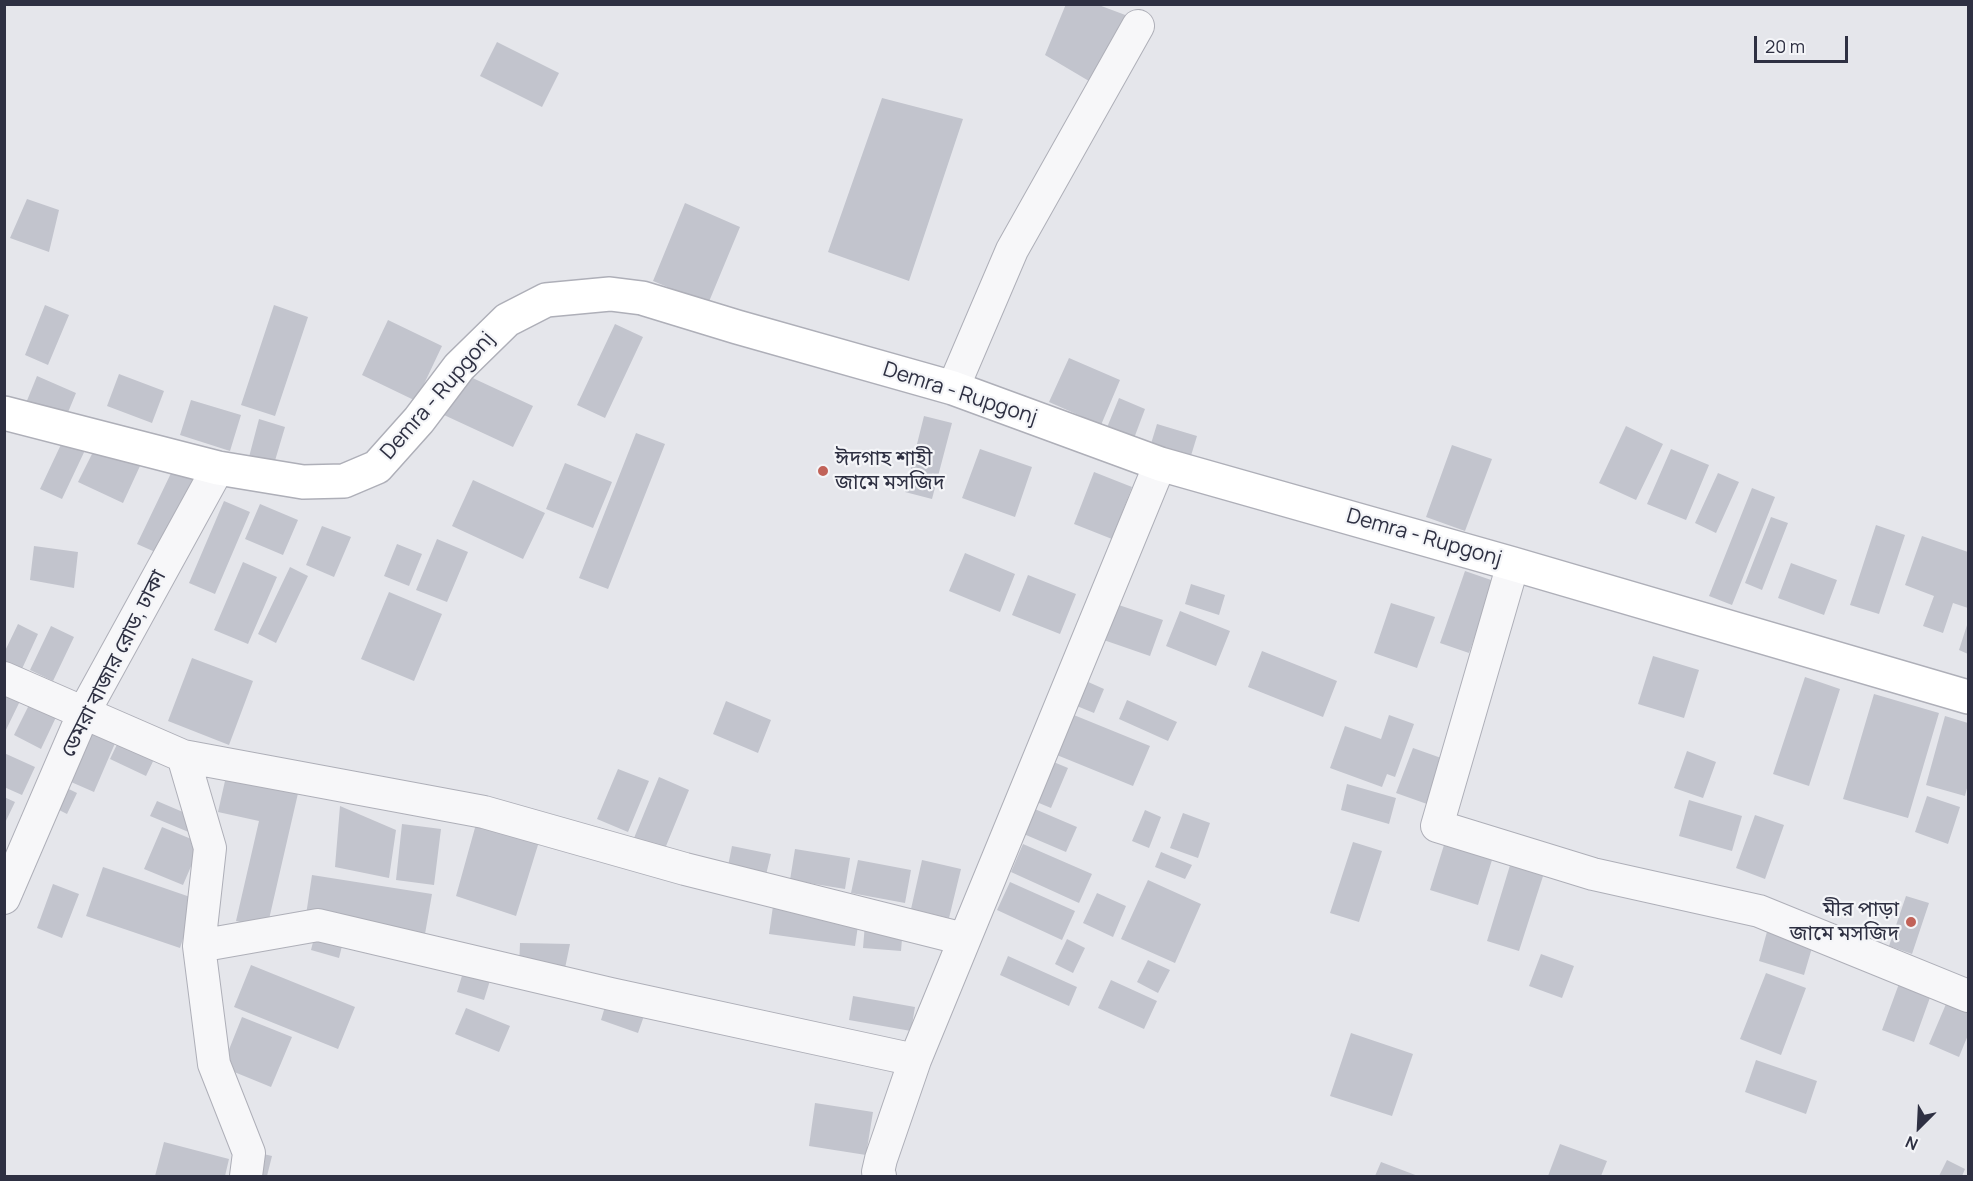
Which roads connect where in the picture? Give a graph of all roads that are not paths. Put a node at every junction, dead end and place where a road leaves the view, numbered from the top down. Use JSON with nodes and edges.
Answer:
{"nodes":[{"id":1,"x":1138,"y":26,"type":"dead end"},
{"id":2,"x":953,"y":388,"type":"junction"},
{"id":3,"x":4,"y":412,"type":"edge"},
{"id":4,"x":1160,"y":464,"type":"junction"},
{"id":5,"x":218,"y":468,"type":"junction"},
{"id":6,"x":1513,"y":564,"type":"junction"},
{"id":7,"x":4,"y":678,"type":"edge"},
{"id":8,"x":1968,"y":697,"type":"edge"},
{"id":9,"x":84,"y":712,"type":"junction"},
{"id":10,"x":183,"y":756,"type":"junction"},
{"id":11,"x":5,"y":897,"type":"edge"},
{"id":12,"x":964,"y":939,"type":"junction"},
{"id":13,"x":199,"y":946,"type":"junction"},
{"id":14,"x":1968,"y":996,"type":"edge"},
{"id":15,"x":915,"y":1060,"type":"junction"},
{"id":16,"x":246,"y":1176,"type":"edge"},
{"id":17,"x":880,"y":1176,"type":"edge"}],
"edges":[{"from":1,"to":2,"type":"street"},
{"from":2,"to":4,"type":"street","name":"Demra - Rupgonj"},
{"from":2,"to":5,"type":"street","name":"Demra - Rupgonj"},
{"from":3,"to":5,"type":"street","name":"Demra - Rupgonj"},
{"from":4,"to":6,"type":"street","name":"Demra - Rupgonj"},
{"from":4,"to":12,"type":"street"},
{"from":5,"to":9,"type":"street","name":"ডেমরা বাজার রোড, ঢাকা"},
{"from":6,"to":8,"type":"street","name":"Demra - Rupgonj"},
{"from":6,"to":14,"type":"street"},
{"from":7,"to":9,"type":"street"},
{"from":9,"to":10,"type":"street"},
{"from":9,"to":11,"type":"street","name":"ডেমরা বাজার রোড, ঢাকা"},
{"from":10,"to":12,"type":"street"},
{"from":10,"to":13,"type":"street"},
{"from":12,"to":15,"type":"street"},
{"from":13,"to":15,"type":"street"},
{"from":13,"to":16,"type":"street"},
{"from":15,"to":17,"type":"street"}]}
